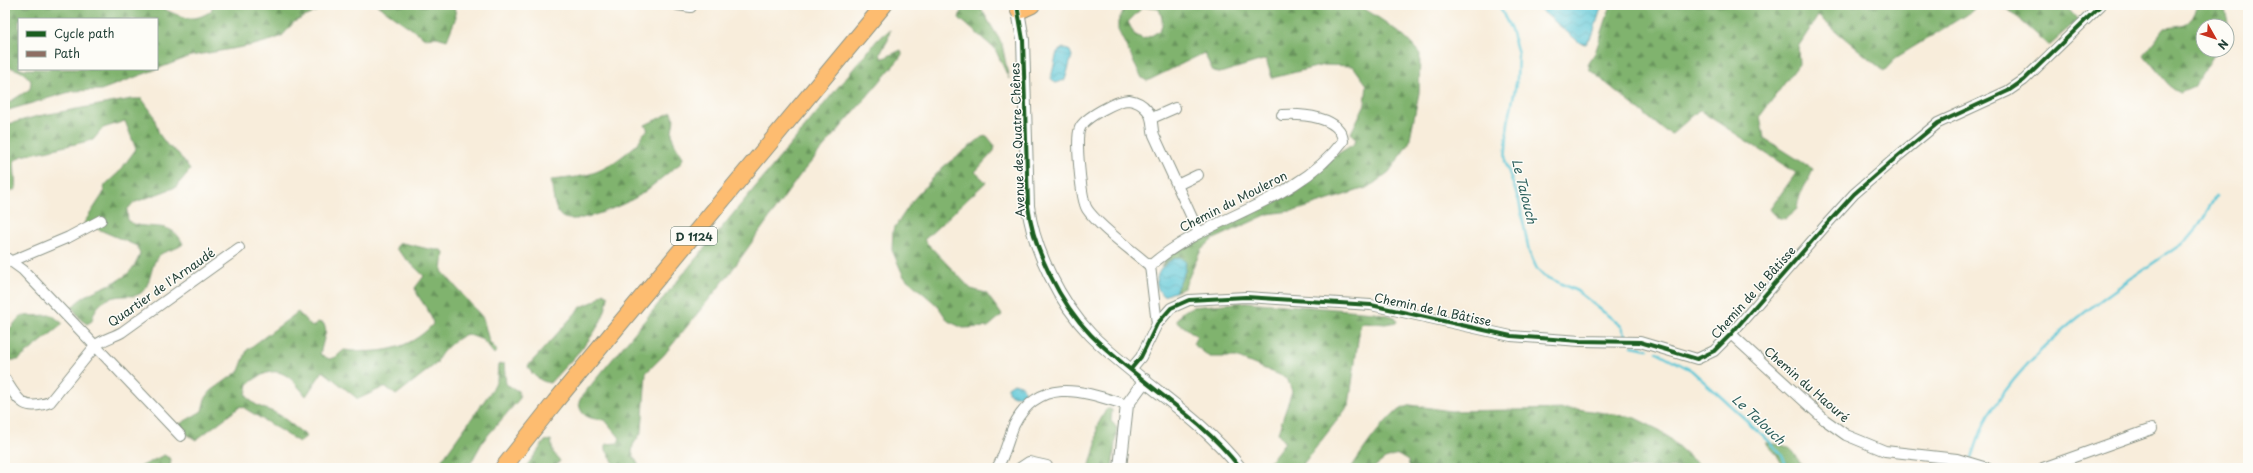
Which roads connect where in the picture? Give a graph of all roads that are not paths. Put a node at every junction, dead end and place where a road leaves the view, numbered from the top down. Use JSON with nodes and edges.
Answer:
{"nodes":[{"id":1,"x":677,"y":5,"type":"edge"},
{"id":2,"x":884,"y":5,"type":"edge"},
{"id":3,"x":2101,"y":5,"type":"edge"},
{"id":4,"x":691,"y":7,"type":"dead end"},
{"id":5,"x":1023,"y":7,"type":"edge"},
{"id":6,"x":1175,"y":108,"type":"dead end"},
{"id":7,"x":1282,"y":115,"type":"dead end"},
{"id":8,"x":1152,"y":118,"type":"junction"},
{"id":9,"x":1198,"y":175,"type":"dead end"},
{"id":10,"x":1177,"y":185,"type":"junction"},
{"id":11,"x":101,"y":220,"type":"dead end"},
{"id":12,"x":1199,"y":233,"type":"junction"},
{"id":13,"x":239,"y":248,"type":"dead end"},
{"id":14,"x":9,"y":259,"type":"edge"},
{"id":15,"x":1150,"y":266,"type":"junction"},
{"id":16,"x":1157,"y":324,"type":"junction"},
{"id":17,"x":1731,"y":334,"type":"junction"},
{"id":18,"x":96,"y":345,"type":"junction"},
{"id":19,"x":1131,"y":369,"type":"junction"},
{"id":20,"x":5,"y":379,"type":"edge"},
{"id":21,"x":1145,"y":380,"type":"junction"},
{"id":22,"x":1127,"y":405,"type":"junction"},
{"id":23,"x":2152,"y":428,"type":"dead end"},
{"id":24,"x":181,"y":436,"type":"dead end"},
{"id":25,"x":1046,"y":466,"type":"dead end"},
{"id":26,"x":503,"y":468,"type":"edge"},
{"id":27,"x":997,"y":468,"type":"edge"},
{"id":28,"x":1020,"y":468,"type":"edge"},
{"id":29,"x":1120,"y":468,"type":"edge"},
{"id":30,"x":1240,"y":468,"type":"edge"},
{"id":31,"x":1987,"y":468,"type":"edge"},
{"id":32,"x":2043,"y":468,"type":"edge"}],
"edges":[{"from":1,"to":4,"type":"street"},
{"from":2,"to":26,"type":"highway","number":"D 1124"},
{"from":3,"to":17,"type":"street","name":"Chemin de la Bâtisse"},
{"from":5,"to":19,"type":"street","name":"Avenue des Quatre Chênes"},
{"from":6,"to":8,"type":"street"},
{"from":7,"to":12,"type":"street","name":"Chemin du Mouleron"},
{"from":8,"to":10,"type":"street"},
{"from":8,"to":15,"type":"street"},
{"from":9,"to":10,"type":"street"},
{"from":10,"to":12,"type":"street"},
{"from":11,"to":14,"type":"street"},
{"from":12,"to":15,"type":"street","name":"Chemin du Mouleron"},
{"from":13,"to":18,"type":"street","name":"Quartier de l'Arnaudé"},
{"from":14,"to":18,"type":"street"},
{"from":15,"to":16,"type":"street"},
{"from":16,"to":17,"type":"street","name":"Chemin de la Bâtisse"},
{"from":16,"to":19,"type":"street","name":"Chemin de la Bâtisse"},
{"from":17,"to":31,"type":"street","name":"Chemin du Haouré"},
{"from":18,"to":20,"type":"street","name":"Quartier de l'Arnaudé"},
{"from":18,"to":24,"type":"street"},
{"from":19,"to":21,"type":"street","name":"Avenue des Quatre Chênes"},
{"from":21,"to":22,"type":"street"},
{"from":21,"to":30,"type":"street","name":"Avenue des Quatre Chênes"},
{"from":22,"to":27,"type":"street"},
{"from":22,"to":29,"type":"street"},
{"from":23,"to":32,"type":"street"},
{"from":25,"to":28,"type":"street"}]}
